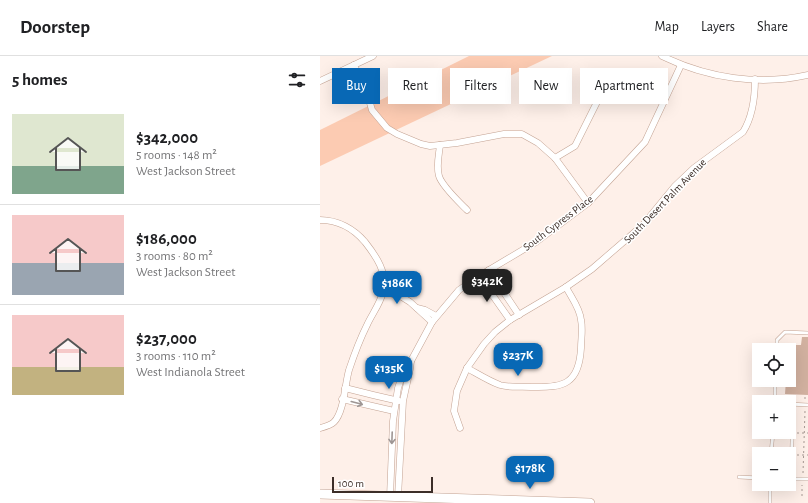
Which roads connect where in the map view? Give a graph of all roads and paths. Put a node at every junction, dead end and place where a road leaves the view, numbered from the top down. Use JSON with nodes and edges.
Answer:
{"nodes":[{"id":1,"x":373,"y":56,"type":"edge"},
{"id":2,"x":662,"y":56,"type":"edge"},
{"id":3,"x":354,"y":65,"type":"junction"},
{"id":4,"x":681,"y":65,"type":"junction"},
{"id":5,"x":808,"y":75,"type":"edge"},
{"id":6,"x":753,"y":79,"type":"junction"},
{"id":7,"x":320,"y":81,"type":"edge"},
{"id":8,"x":596,"y":104,"type":"edge"},
{"id":9,"x":440,"y":145,"type":"junction"},
{"id":10,"x":555,"y":158,"type":"junction"},
{"id":11,"x":588,"y":203,"type":"junction"},
{"id":12,"x":467,"y":210,"type":"dead end"},
{"id":13,"x":320,"y":220,"type":"edge"},
{"id":14,"x":489,"y":270,"type":"junction"},
{"id":15,"x":479,"y":276,"type":"junction"},
{"id":16,"x":566,"y":287,"type":"junction"},
{"id":17,"x":383,"y":291,"type":"junction"},
{"id":18,"x":519,"y":315,"type":"junction"},
{"id":19,"x":434,"y":319,"type":"junction"},
{"id":20,"x":510,"y":320,"type":"junction"},
{"id":21,"x":808,"y":333,"type":"edge"},
{"id":22,"x":777,"y":343,"type":"edge"},
{"id":23,"x":411,"y":360,"type":"junction"},
{"id":24,"x":468,"y":368,"type":"junction"},
{"id":25,"x":345,"y":388,"type":"junction"},
{"id":26,"x":805,"y":395,"type":"dead end"},
{"id":27,"x":380,"y":397,"type":"junction"},
{"id":28,"x":342,"y":399,"type":"junction"},
{"id":29,"x":396,"y":400,"type":"junction"},
{"id":30,"x":403,"y":401,"type":"junction"},
{"id":31,"x":806,"y":405,"type":"edge"},
{"id":32,"x":378,"y":408,"type":"junction"},
{"id":33,"x":394,"y":411,"type":"junction"},
{"id":34,"x":320,"y":428,"type":"edge"},
{"id":35,"x":460,"y":428,"type":"dead end"},
{"id":36,"x":796,"y":432,"type":"edge"},
{"id":37,"x":804,"y":433,"type":"junction"},
{"id":38,"x":808,"y":433,"type":"edge"},
{"id":39,"x":796,"y":454,"type":"edge"},
{"id":40,"x":803,"y":455,"type":"junction"},
{"id":41,"x":808,"y":455,"type":"edge"},
{"id":42,"x":739,"y":477,"type":"dead end"},
{"id":43,"x":752,"y":478,"type":"edge"},
{"id":44,"x":796,"y":479,"type":"edge"},
{"id":45,"x":802,"y":479,"type":"junction"},
{"id":46,"x":808,"y":479,"type":"edge"},
{"id":47,"x":770,"y":491,"type":"edge"},
{"id":48,"x":320,"y":494,"type":"edge"},
{"id":49,"x":802,"y":496,"type":"dead end"},
{"id":50,"x":394,"y":497,"type":"junction"},
{"id":51,"x":469,"y":501,"type":"edge"},
{"id":52,"x":567,"y":503,"type":"edge"},
{"id":53,"x":590,"y":503,"type":"edge"},
{"id":54,"x":770,"y":503,"type":"edge"}],
"edges":[{"from":1,"to":3,"type":"street"},
{"from":2,"to":4,"type":"street"},
{"from":3,"to":7,"type":"street"},
{"from":3,"to":9,"type":"street"},
{"from":4,"to":6,"type":"street"},
{"from":4,"to":11,"type":"street","name":"South Cypress Place"},
{"from":5,"to":6,"type":"street"},
{"from":6,"to":16,"type":"street","name":"South Desert Palm Avenue"},
{"from":8,"to":10,"type":"street"},
{"from":9,"to":10,"type":"street"},
{"from":9,"to":12,"type":"street"},
{"from":10,"to":11,"type":"street"},
{"from":11,"to":14,"type":"street","name":"South Cypress Place"},
{"from":13,"to":17,"type":"street"},
{"from":14,"to":15,"type":"street","name":"South Cypress Place"},
{"from":14,"to":18,"type":"street"},
{"from":15,"to":19,"type":"street","name":"South Cypress Place"},
{"from":15,"to":20,"type":"street"},
{"from":16,"to":18,"type":"street","name":"South Desert Palm Avenue"},
{"from":16,"to":24,"type":"street"},
{"from":17,"to":19,"type":"street"},
{"from":17,"to":25,"type":"street"},
{"from":18,"to":20,"type":"street","name":"South Desert Palm Avenue"},
{"from":19,"to":23,"type":"street","name":"South Cypress Place"},
{"from":20,"to":24,"type":"street","name":"South Desert Palm Avenue"},
{"from":21,"to":22,"type":"lane"},
{"from":23,"to":29,"type":"street","name":"South Cypress Place"},
{"from":23,"to":30,"type":"street","name":"South Cypress Place"},
{"from":24,"to":35,"type":"street","name":"South Desert Palm Avenue"},
{"from":25,"to":27,"type":"street"},
{"from":25,"to":28,"type":"street"},
{"from":26,"to":31,"type":"path"},
{"from":27,"to":29,"type":"street"},
{"from":27,"to":32,"type":"street"},
{"from":28,"to":32,"type":"street","one_way":true},
{"from":28,"to":34,"type":"street"},
{"from":29,"to":30,"type":"street"},
{"from":29,"to":33,"type":"street","name":"South Cypress Place"},
{"from":30,"to":50,"type":"street","name":"South Cypress Place"},
{"from":31,"to":37,"type":"path"},
{"from":32,"to":33,"type":"street"},
{"from":33,"to":50,"type":"street","name":"South Cypress Place","one_way":true},
{"from":36,"to":37,"type":"path"},
{"from":37,"to":38,"type":"path"},
{"from":37,"to":40,"type":"path"},
{"from":39,"to":40,"type":"path"},
{"from":40,"to":41,"type":"path"},
{"from":40,"to":45,"type":"path"},
{"from":42,"to":43,"type":"lane"},
{"from":44,"to":45,"type":"lane"},
{"from":45,"to":46,"type":"lane"},
{"from":45,"to":49,"type":"path"},
{"from":47,"to":54,"type":"lane"},
{"from":48,"to":50,"type":"main road"},
{"from":50,"to":51,"type":"main road"},
{"from":51,"to":52,"type":"main road"},
{"from":52,"to":53,"type":"main road"}]}
